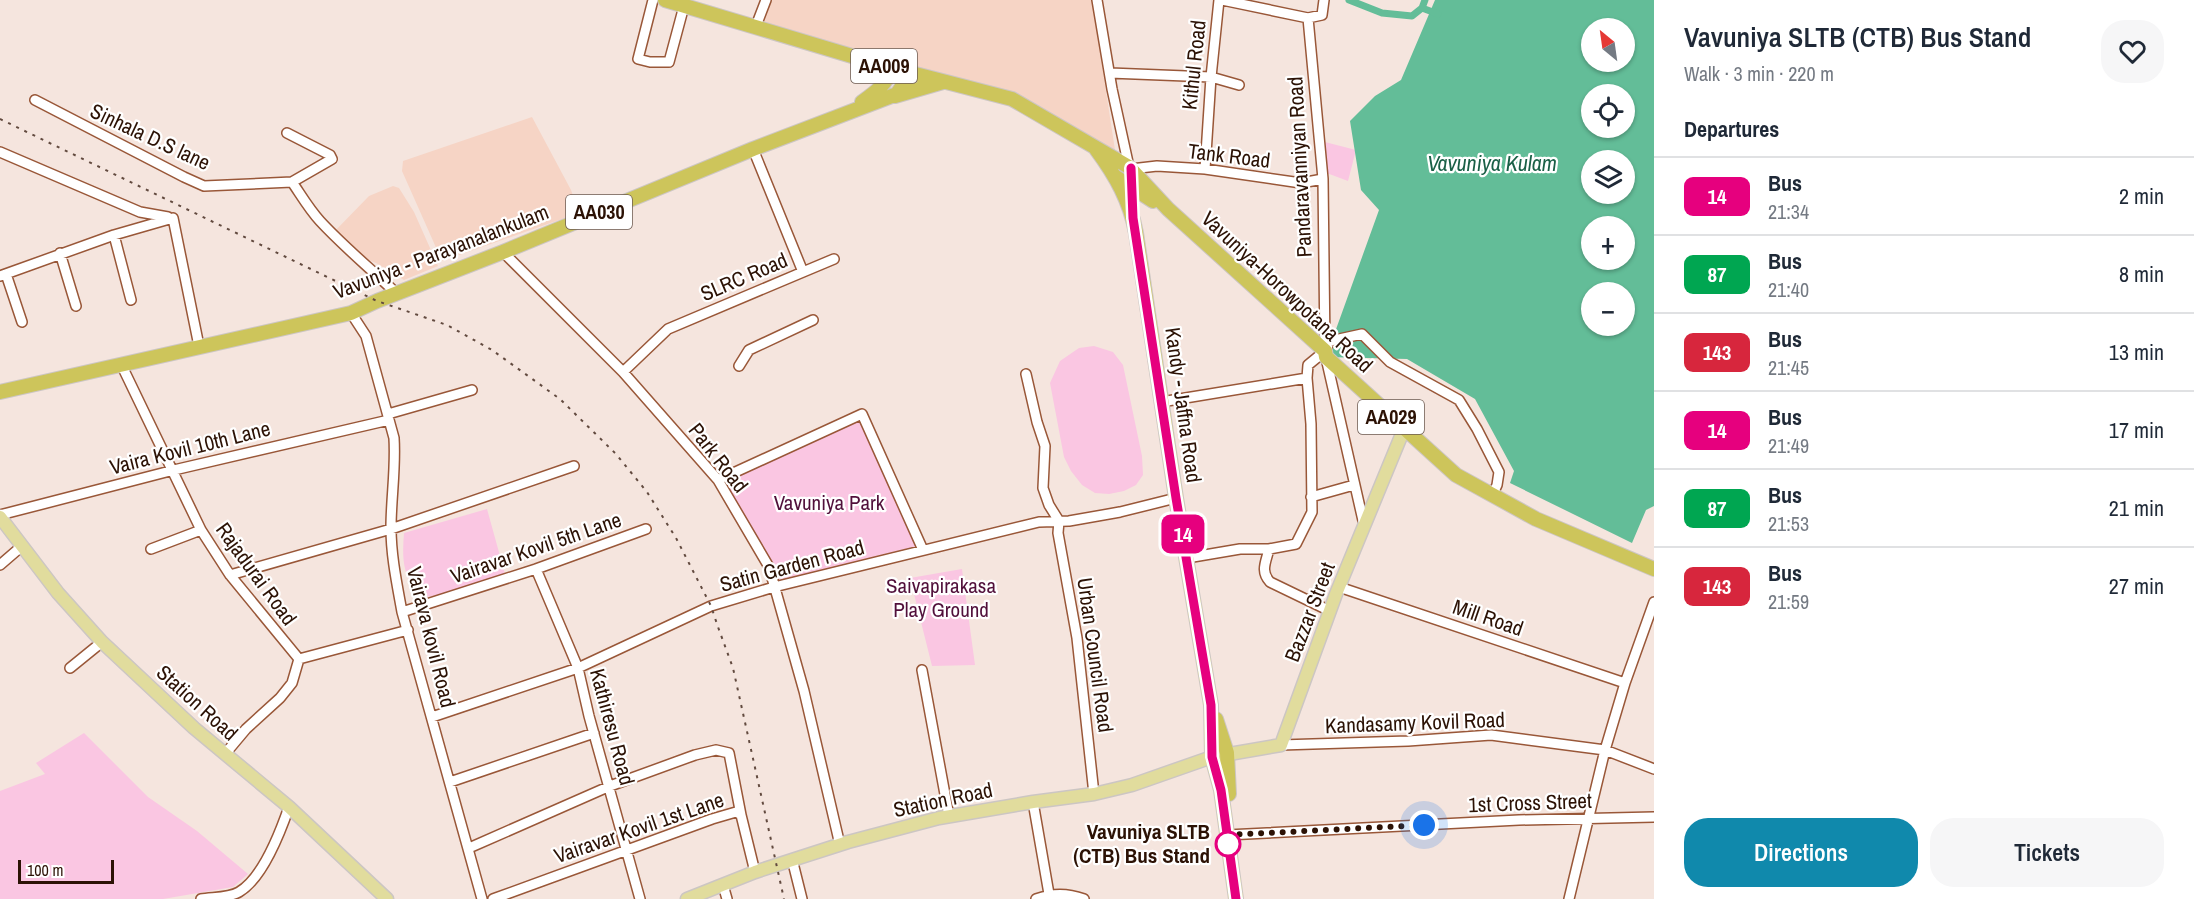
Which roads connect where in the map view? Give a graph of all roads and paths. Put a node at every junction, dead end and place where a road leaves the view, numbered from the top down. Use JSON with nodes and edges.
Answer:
{"nodes":[{"id":1,"x":653,"y":0,"type":"edge"},
{"id":2,"x":665,"y":0,"type":"edge"},
{"id":3,"x":766,"y":0,"type":"edge"},
{"id":4,"x":1097,"y":0,"type":"edge"},
{"id":5,"x":1221,"y":0,"type":"edge"},
{"id":6,"x":1324,"y":0,"type":"edge"},
{"id":7,"x":684,"y":6,"type":"junction"},
{"id":8,"x":1308,"y":18,"type":"junction"},
{"id":9,"x":756,"y":26,"type":"junction"},
{"id":10,"x":892,"y":68,"type":"junction"},
{"id":11,"x":911,"y":73,"type":"junction"},
{"id":12,"x":1110,"y":73,"type":"junction"},
{"id":13,"x":1210,"y":77,"type":"junction"},
{"id":14,"x":945,"y":81,"type":"junction"},
{"id":15,"x":1239,"y":85,"type":"dead end"},
{"id":16,"x":35,"y":100,"type":"dead end"},
{"id":17,"x":876,"y":103,"type":"junction"},
{"id":18,"x":848,"y":112,"type":"junction"},
{"id":19,"x":287,"y":133,"type":"dead end"},
{"id":20,"x":1095,"y":147,"type":"junction"},
{"id":21,"x":753,"y":149,"type":"junction"},
{"id":22,"x":0,"y":152,"type":"edge"},
{"id":23,"x":1126,"y":165,"type":"junction"},
{"id":24,"x":1205,"y":169,"type":"junction"},
{"id":25,"x":1116,"y":177,"type":"junction"},
{"id":26,"x":1323,"y":179,"type":"junction"},
{"id":27,"x":292,"y":182,"type":"junction"},
{"id":28,"x":1132,"y":187,"type":"junction"},
{"id":29,"x":1147,"y":197,"type":"junction"},
{"id":30,"x":1168,"y":210,"type":"junction"},
{"id":31,"x":1133,"y":213,"type":"junction"},
{"id":32,"x":173,"y":218,"type":"junction"},
{"id":33,"x":114,"y":235,"type":"junction"},
{"id":34,"x":503,"y":252,"type":"junction"},
{"id":35,"x":60,"y":253,"type":"junction"},
{"id":36,"x":834,"y":259,"type":"dead end"},
{"id":37,"x":803,"y":272,"type":"junction"},
{"id":38,"x":3,"y":275,"type":"edge"},
{"id":39,"x":396,"y":293,"type":"junction"},
{"id":40,"x":131,"y":300,"type":"dead end"},
{"id":41,"x":76,"y":306,"type":"dead end"},
{"id":42,"x":351,"y":313,"type":"junction"},
{"id":43,"x":813,"y":320,"type":"dead end"},
{"id":44,"x":22,"y":322,"type":"dead end"},
{"id":45,"x":199,"y":346,"type":"junction"},
{"id":46,"x":1326,"y":354,"type":"junction"},
{"id":47,"x":121,"y":364,"type":"junction"},
{"id":48,"x":739,"y":366,"type":"dead end"},
{"id":49,"x":623,"y":372,"type":"junction"},
{"id":50,"x":1026,"y":374,"type":"dead end"},
{"id":51,"x":1307,"y":378,"type":"junction"},
{"id":52,"x":472,"y":390,"type":"dead end"},
{"id":53,"x":0,"y":392,"type":"edge"},
{"id":54,"x":1161,"y":402,"type":"junction"},
{"id":55,"x":389,"y":417,"type":"junction"},
{"id":56,"x":1404,"y":429,"type":"junction"},
{"id":57,"x":574,"y":466,"type":"dead end"},
{"id":58,"x":174,"y":470,"type":"junction"},
{"id":59,"x":718,"y":480,"type":"junction"},
{"id":60,"x":1354,"y":485,"type":"junction"},
{"id":61,"x":1492,"y":496,"type":"junction"},
{"id":62,"x":1311,"y":497,"type":"junction"},
{"id":63,"x":1176,"y":498,"type":"junction"},
{"id":64,"x":0,"y":516,"type":"edge"},
{"id":65,"x":1059,"y":521,"type":"junction"},
{"id":66,"x":1364,"y":525,"type":"junction"},
{"id":67,"x":391,"y":529,"type":"junction"},
{"id":68,"x":646,"y":529,"type":"dead end"},
{"id":69,"x":201,"y":530,"type":"junction"},
{"id":70,"x":22,"y":546,"type":"junction"},
{"id":71,"x":151,"y":549,"type":"dead end"},
{"id":72,"x":1269,"y":549,"type":"junction"},
{"id":73,"x":923,"y":550,"type":"junction"},
{"id":74,"x":1187,"y":558,"type":"junction"},
{"id":75,"x":0,"y":565,"type":"edge"},
{"id":76,"x":537,"y":569,"type":"junction"},
{"id":77,"x":1654,"y":569,"type":"edge"},
{"id":78,"x":230,"y":575,"type":"junction"},
{"id":79,"x":774,"y":587,"type":"junction"},
{"id":80,"x":1340,"y":587,"type":"junction"},
{"id":81,"x":1654,"y":602,"type":"edge"},
{"id":82,"x":1330,"y":611,"type":"junction"},
{"id":83,"x":402,"y":612,"type":"junction"},
{"id":84,"x":408,"y":630,"type":"junction"},
{"id":85,"x":102,"y":642,"type":"junction"},
{"id":86,"x":299,"y":659,"type":"junction"},
{"id":87,"x":70,"y":668,"type":"dead end"},
{"id":88,"x":578,"y":668,"type":"junction"},
{"id":89,"x":922,"y":670,"type":"dead end"},
{"id":90,"x":1625,"y":683,"type":"junction"},
{"id":91,"x":1211,"y":705,"type":"junction"},
{"id":92,"x":432,"y":717,"type":"junction"},
{"id":93,"x":594,"y":733,"type":"junction"},
{"id":94,"x":1281,"y":745,"type":"junction"},
{"id":95,"x":1605,"y":750,"type":"junction"},
{"id":96,"x":1227,"y":753,"type":"junction"},
{"id":97,"x":225,"y":754,"type":"junction"},
{"id":98,"x":1212,"y":757,"type":"junction"},
{"id":99,"x":1654,"y":769,"type":"edge"},
{"id":100,"x":450,"y":782,"type":"junction"},
{"id":101,"x":610,"y":786,"type":"junction"},
{"id":102,"x":1094,"y":794,"type":"junction"},
{"id":103,"x":1033,"y":802,"type":"junction"},
{"id":104,"x":290,"y":807,"type":"junction"},
{"id":105,"x":741,"y":815,"type":"junction"},
{"id":106,"x":949,"y":816,"type":"junction"},
{"id":107,"x":1654,"y":817,"type":"edge"},
{"id":108,"x":1588,"y":819,"type":"junction"},
{"id":109,"x":1231,"y":835,"type":"junction"},
{"id":110,"x":840,"y":845,"type":"junction"},
{"id":111,"x":469,"y":848,"type":"junction"},
{"id":112,"x":627,"y":849,"type":"junction"},
{"id":113,"x":792,"y":859,"type":"junction"},
{"id":114,"x":755,"y":872,"type":"junction"},
{"id":115,"x":1237,"y":873,"type":"junction"},
{"id":116,"x":723,"y":885,"type":"junction"},
{"id":117,"x":1049,"y":894,"type":"junction"},
{"id":118,"x":201,"y":899,"type":"edge"},
{"id":119,"x":387,"y":899,"type":"edge"},
{"id":120,"x":482,"y":899,"type":"edge"},
{"id":121,"x":493,"y":899,"type":"edge"},
{"id":122,"x":640,"y":899,"type":"edge"},
{"id":123,"x":687,"y":899,"type":"edge"},
{"id":124,"x":727,"y":899,"type":"edge"},
{"id":125,"x":802,"y":899,"type":"edge"},
{"id":126,"x":1036,"y":899,"type":"edge"},
{"id":127,"x":1084,"y":899,"type":"edge"},
{"id":128,"x":1236,"y":899,"type":"edge"},
{"id":129,"x":1245,"y":899,"type":"edge"},
{"id":130,"x":1569,"y":899,"type":"edge"}],
"edges":[{"from":1,"to":7,"type":"street"},
{"from":2,"to":7,"type":"highway","number":"AA009"},
{"from":3,"to":9,"type":"street"},
{"from":4,"to":12,"type":"street"},
{"from":5,"to":8,"type":"street"},
{"from":5,"to":13,"type":"street","name":"Kithul Road"},
{"from":6,"to":8,"type":"street"},
{"from":7,"to":9,"type":"highway","number":"AA009"},
{"from":8,"to":26,"type":"street","name":"Pandaravanniyan Road"},
{"from":9,"to":10,"type":"highway","number":"AA009"},
{"from":10,"to":11,"type":"highway","number":"AA009"},
{"from":10,"to":18,"type":"highway","number":"AA030"},
{"from":11,"to":14,"type":"highway","number":"AA009"},
{"from":11,"to":17,"type":"highway","number":"AA030"},
{"from":12,"to":13,"type":"street"},
{"from":12,"to":23,"type":"street"},
{"from":13,"to":15,"type":"street"},
{"from":13,"to":24,"type":"street","name":"Kithul Road"},
{"from":14,"to":17,"type":"highway"},
{"from":14,"to":20,"type":"highway","number":"AA009"},
{"from":16,"to":27,"type":"street","name":"Sinhala D.S lane"},
{"from":17,"to":18,"type":"highway","number":"AA030"},
{"from":18,"to":21,"type":"highway","name":"Vavuniya - Parayanalankulam","number":"AA030"},
{"from":19,"to":27,"type":"street","name":"Sinhala D.S lane"},
{"from":20,"to":23,"type":"highway","number":"AA009"},
{"from":20,"to":25,"type":"highway","number":"AA009"},
{"from":21,"to":34,"type":"highway","name":"Vavuniya - Parayanalankulam","number":"AA030"},
{"from":21,"to":37,"type":"street","name":"SLRC Road"},
{"from":22,"to":32,"type":"street"},
{"from":23,"to":24,"type":"street","name":"Tank Road"},
{"from":23,"to":25,"type":"highway"},
{"from":23,"to":28,"type":"highway","name":"Kandy - Jaffna Road","number":"AA009"},
{"from":23,"to":30,"type":"highway","name":"Vavuniya-Horowpotana Road","number":"AA029"},
{"from":24,"to":26,"type":"street","name":"Tank Road"},
{"from":25,"to":28,"type":"highway","name":"Vavuniya-Horowpotana Road","number":"AA029"},
{"from":25,"to":31,"type":"highway","name":"Kandy - Jaffna Road","number":"AA009"},
{"from":26,"to":46,"type":"street","name":"Pandaravanniyan Road"},
{"from":27,"to":39,"type":"street"},
{"from":28,"to":29,"type":"highway","name":"Vavuniya-Horowpotana Road","number":"AA029"},
{"from":28,"to":31,"type":"highway","name":"Kandy - Jaffna Road","number":"AA009"},
{"from":29,"to":30,"type":"highway","name":"Vavuniya-Horowpotana Road","number":"AA029"},
{"from":29,"to":31,"type":"highway"},
{"from":30,"to":46,"type":"highway","name":"Vavuniya-Horowpotana Road","number":"AA029"},
{"from":31,"to":54,"type":"highway","name":"Kandy - Jaffna Road","number":"AA009"},
{"from":32,"to":33,"type":"street"},
{"from":32,"to":45,"type":"street"},
{"from":33,"to":35,"type":"street"},
{"from":33,"to":40,"type":"street"},
{"from":34,"to":39,"type":"highway","name":"Vavuniya - Parayanalankulam","number":"AA030"},
{"from":34,"to":49,"type":"street","name":"Park Road"},
{"from":35,"to":38,"type":"street"},
{"from":35,"to":41,"type":"street"},
{"from":36,"to":37,"type":"street"},
{"from":37,"to":49,"type":"street","name":"SLRC Road"},
{"from":38,"to":44,"type":"street"},
{"from":39,"to":42,"type":"highway","name":"Vavuniya - Parayanalankulam","number":"AA030"},
{"from":42,"to":45,"type":"highway","name":"Vavuniya - Parayanalankulam","number":"AA030"},
{"from":42,"to":55,"type":"street","name":"Vairava kovil Road"},
{"from":43,"to":48,"type":"street"},
{"from":45,"to":47,"type":"highway","name":"Vavuniya - Parayanalankulam","number":"AA030"},
{"from":46,"to":51,"type":"street"},
{"from":46,"to":56,"type":"highway","name":"Vavuniya-Horowpotana Road","number":"AA029"},
{"from":46,"to":60,"type":"street","name":"Pandaravanniyan Road"},
{"from":46,"to":61,"type":"street"},
{"from":47,"to":53,"type":"highway","name":"Vavuniya - Parayanalankulam","number":"AA030"},
{"from":47,"to":58,"type":"street","name":"Rajadurai Road"},
{"from":49,"to":59,"type":"street","name":"Park Road"},
{"from":50,"to":65,"type":"street"},
{"from":51,"to":54,"type":"street"},
{"from":51,"to":62,"type":"street"},
{"from":52,"to":55,"type":"street","name":"Vaira Kovil 10th Lane"},
{"from":54,"to":63,"type":"highway","name":"Kandy - Jaffna Road","number":"AA009"},
{"from":55,"to":58,"type":"street","name":"Vaira Kovil 10th Lane"},
{"from":55,"to":67,"type":"street","name":"Vairava kovil Road"},
{"from":56,"to":61,"type":"highway","name":"Vavuniya-Horowpotana Road","number":"AA029"},
{"from":56,"to":66,"type":"main road","name":"Bazzar Street"},
{"from":57,"to":67,"type":"street"},
{"from":58,"to":64,"type":"street","name":"Vaira Kovil 10th Lane"},
{"from":58,"to":69,"type":"street","name":"Rajadurai Road"},
{"from":59,"to":73,"type":"street"},
{"from":59,"to":79,"type":"street","name":"Park Road"},
{"from":60,"to":62,"type":"street"},
{"from":60,"to":66,"type":"street","name":"Pandaravanniyan Road"},
{"from":61,"to":77,"type":"highway","name":"Vavuniya-Horowpotana Road","number":"AA029"},
{"from":62,"to":72,"type":"street"},
{"from":63,"to":65,"type":"street","name":"Satin Garden Road"},
{"from":63,"to":74,"type":"highway","name":"Kandy - Jaffna Road","number":"AA009"},
{"from":64,"to":70,"type":"main road","name":"Station Road"},
{"from":65,"to":73,"type":"street","name":"Satin Garden Road"},
{"from":65,"to":102,"type":"street","name":"Urban Council Road"},
{"from":66,"to":80,"type":"main road","name":"Bazzar Street"},
{"from":67,"to":78,"type":"street"},
{"from":67,"to":83,"type":"street","name":"Vairava kovil Road"},
{"from":68,"to":76,"type":"street","name":"Vairavar Kovil 5th Lane"},
{"from":69,"to":71,"type":"street"},
{"from":69,"to":78,"type":"street","name":"Rajadurai Road"},
{"from":70,"to":75,"type":"street"},
{"from":70,"to":85,"type":"main road","name":"Station Road"},
{"from":72,"to":74,"type":"street"},
{"from":72,"to":82,"type":"street"},
{"from":73,"to":79,"type":"street","name":"Satin Garden Road"},
{"from":74,"to":91,"type":"highway","name":"Kandy - Jaffna Road","number":"AA009"},
{"from":76,"to":83,"type":"street","name":"Vairavar Kovil 5th Lane"},
{"from":76,"to":88,"type":"street","name":"Kathiresu Road"},
{"from":78,"to":86,"type":"street","name":"Rajadurai Road"},
{"from":79,"to":88,"type":"street","name":"Satin Garden Road"},
{"from":79,"to":110,"type":"street","name":"Park Road"},
{"from":80,"to":82,"type":"main road","name":"Bazzar Street"},
{"from":80,"to":90,"type":"street","name":"Mill Road"},
{"from":81,"to":90,"type":"street"},
{"from":82,"to":94,"type":"main road","name":"Bazzar Street"},
{"from":83,"to":84,"type":"street","name":"Vairava kovil Road"},
{"from":84,"to":86,"type":"street"},
{"from":84,"to":92,"type":"street","name":"Vairava kovil Road"},
{"from":85,"to":87,"type":"street"},
{"from":85,"to":97,"type":"main road","name":"Station Road"},
{"from":86,"to":97,"type":"street"},
{"from":88,"to":92,"type":"street","name":"Satin Garden Road"},
{"from":88,"to":93,"type":"street","name":"Kathiresu Road"},
{"from":89,"to":106,"type":"street"},
{"from":90,"to":95,"type":"street"},
{"from":91,"to":96,"type":"highway","name":"Kandy - Jaffna Road","number":"AA009"},
{"from":91,"to":98,"type":"highway","name":"Kandy - Jaffna Road","number":"AA009"},
{"from":92,"to":100,"type":"street","name":"Vairava kovil Road"},
{"from":93,"to":100,"type":"street"},
{"from":93,"to":101,"type":"street","name":"Kathiresu Road"},
{"from":94,"to":95,"type":"street","name":"Kandasamy Kovil Road"},
{"from":94,"to":96,"type":"main road"},
{"from":95,"to":99,"type":"street","name":"Kandasamy Kovil Road"},
{"from":95,"to":108,"type":"street"},
{"from":96,"to":98,"type":"main road"},
{"from":96,"to":109,"type":"highway","name":"Kandy - Jaffna Road","number":"AA009"},
{"from":97,"to":104,"type":"main road","name":"Station Road"},
{"from":98,"to":102,"type":"main road","name":"Station Road"},
{"from":98,"to":109,"type":"highway","name":"Kandy - Jaffna Road","number":"AA009"},
{"from":100,"to":111,"type":"street","name":"Vairava kovil Road"},
{"from":101,"to":105,"type":"street"},
{"from":101,"to":111,"type":"street"},
{"from":101,"to":112,"type":"street","name":"Kathiresu Road"},
{"from":102,"to":103,"type":"main road","name":"Station Road"},
{"from":103,"to":106,"type":"main road","name":"Station Road"},
{"from":103,"to":117,"type":"street"},
{"from":104,"to":118,"type":"street"},
{"from":104,"to":119,"type":"main road","name":"Station Road"},
{"from":105,"to":112,"type":"street","name":"Vairavar Kovil 1st Lane"},
{"from":105,"to":114,"type":"street","name":"Vairavar Kovil 1st Lane"},
{"from":106,"to":110,"type":"main road","name":"Station Road"},
{"from":107,"to":108,"type":"street","name":"1st Cross Street"},
{"from":108,"to":109,"type":"street","name":"1st Cross Street"},
{"from":108,"to":130,"type":"street"},
{"from":109,"to":115,"type":"highway","name":"Kandy - Jaffna Road","number":"AA009"},
{"from":110,"to":113,"type":"main road","name":"Station Road"},
{"from":111,"to":120,"type":"street","name":"Vairava kovil Road"},
{"from":112,"to":121,"type":"street","name":"Vairavar Kovil 1st Lane"},
{"from":112,"to":122,"type":"street","name":"Kathiresu Road"},
{"from":113,"to":114,"type":"main road","name":"Station Road"},
{"from":113,"to":125,"type":"street"},
{"from":114,"to":116,"type":"main road","name":"Station Road"},
{"from":115,"to":128,"type":"highway","name":"Kandy - Jaffna Road","number":"AA009"},
{"from":115,"to":129,"type":"highway","name":"Kandy - Jaffna Road","number":"AA009"},
{"from":116,"to":123,"type":"main road","name":"Station Road"},
{"from":116,"to":124,"type":"street"},
{"from":117,"to":126,"type":"street"},
{"from":117,"to":127,"type":"street"}]}
